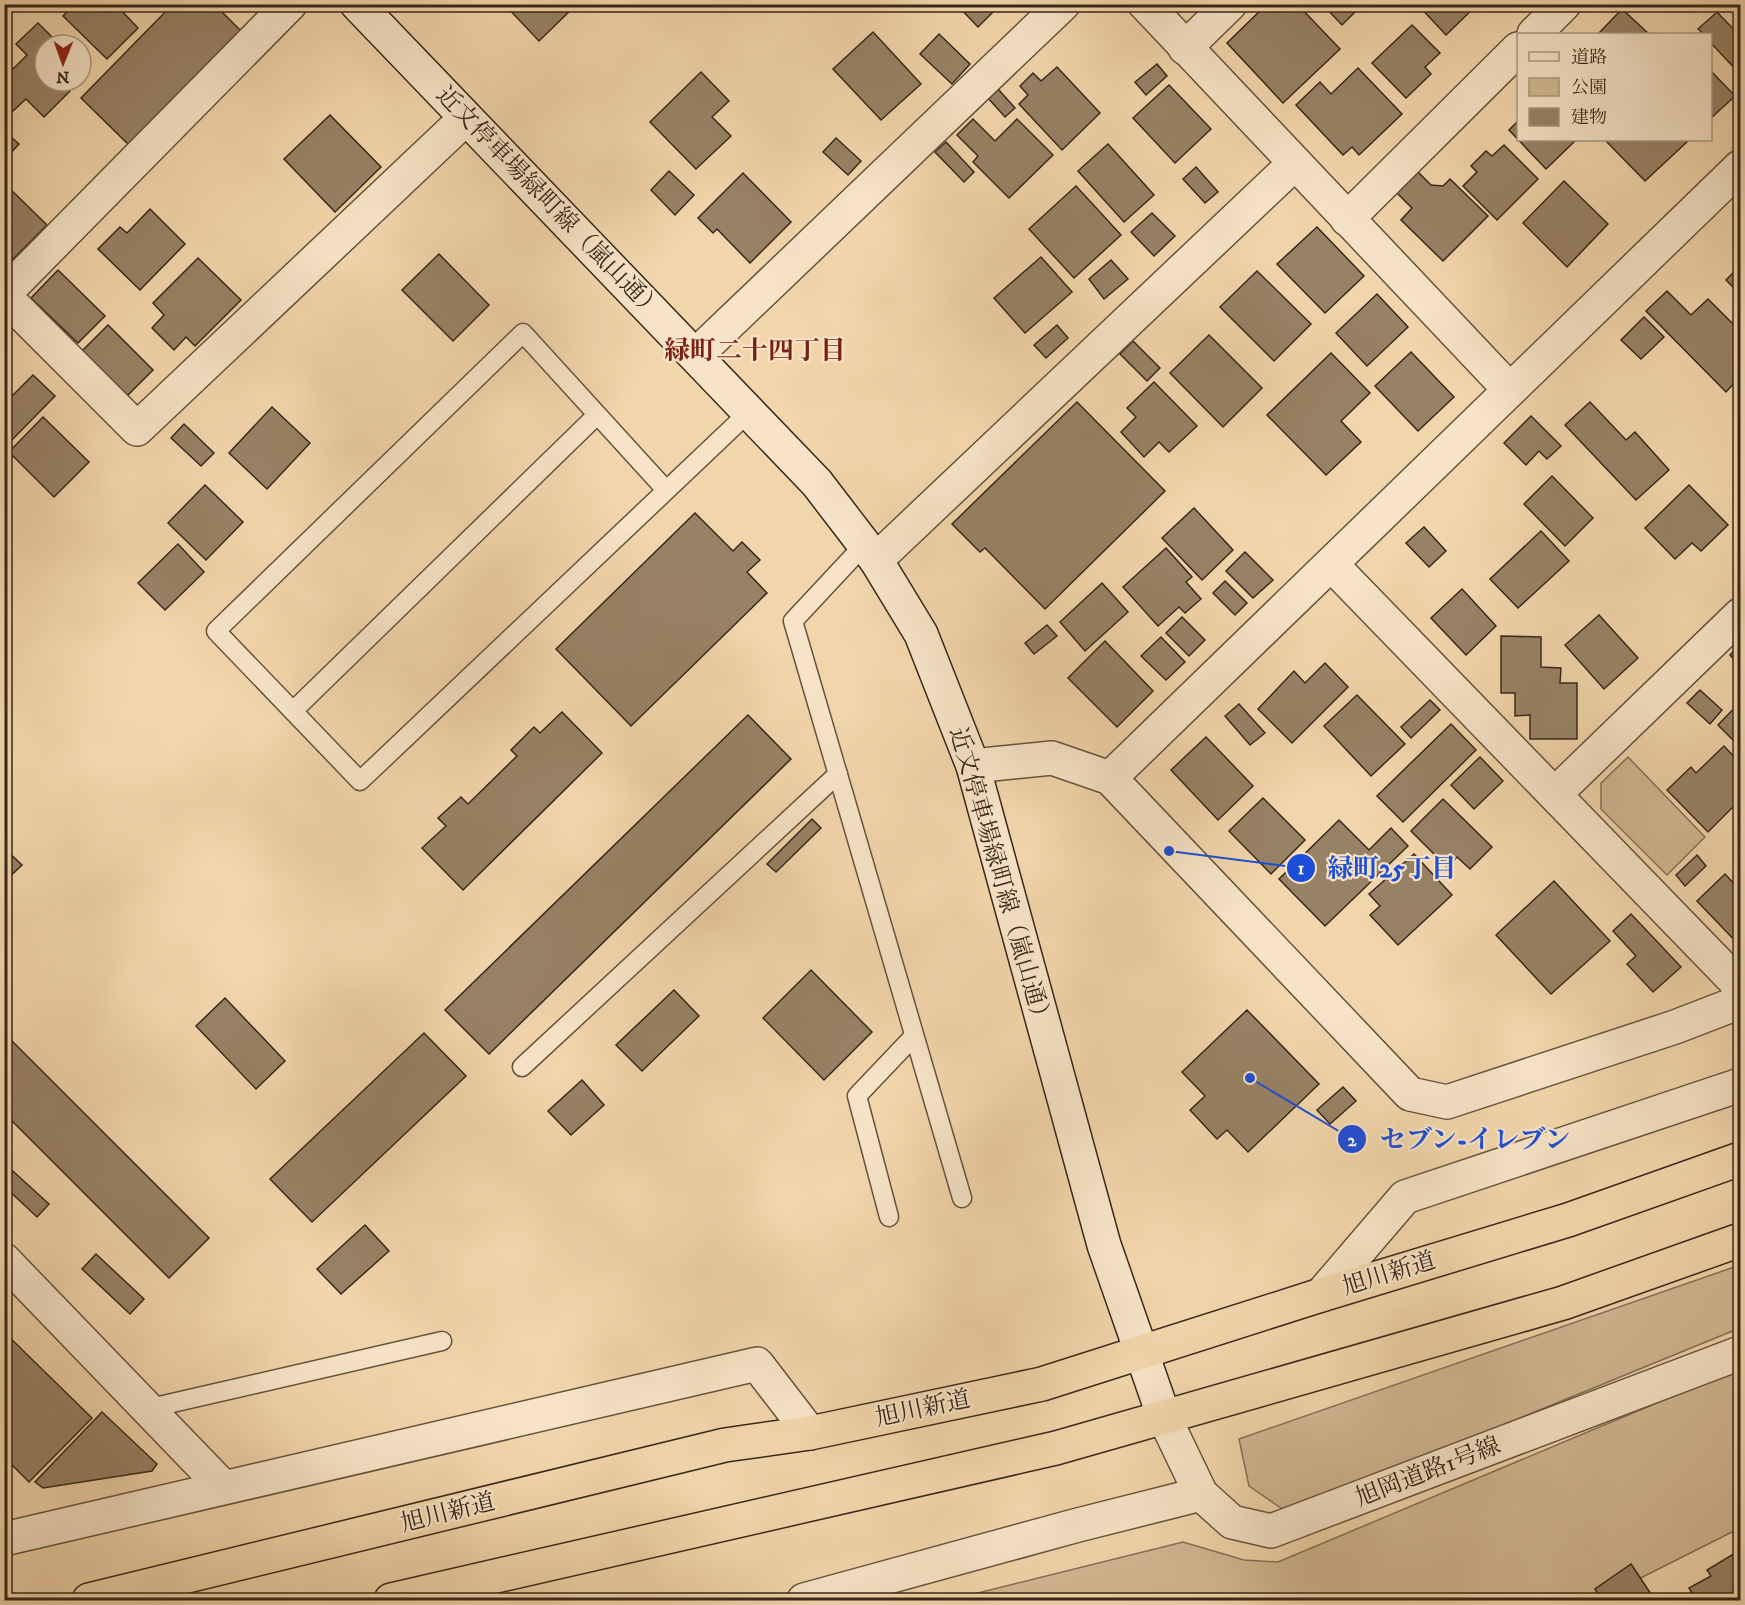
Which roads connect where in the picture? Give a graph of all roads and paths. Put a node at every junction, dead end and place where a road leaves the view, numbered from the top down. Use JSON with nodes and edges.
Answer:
{"nodes":[{"id":1,"x":290,"y":4,"type":"edge"},
{"id":2,"x":357,"y":4,"type":"edge"},
{"id":3,"x":1063,"y":4,"type":"edge"},
{"id":4,"x":1144,"y":4,"type":"edge"},
{"id":5,"x":1230,"y":4,"type":"edge"},
{"id":6,"x":1564,"y":4,"type":"edge"},
{"id":7,"x":1535,"y":33,"type":"edge"},
{"id":8,"x":1185,"y":48,"type":"junction"},
{"id":9,"x":1517,"y":51,"type":"edge"},
{"id":10,"x":466,"y":118,"type":"junction"},
{"id":11,"x":1295,"y":164,"type":"junction"},
{"id":12,"x":1740,"y":167,"type":"edge"},
{"id":13,"x":1347,"y":219,"type":"junction"},
{"id":14,"x":4,"y":295,"type":"edge"},
{"id":15,"x":696,"y":355,"type":"junction"},
{"id":16,"x":1510,"y":390,"type":"junction"},
{"id":17,"x":749,"y":412,"type":"junction"},
{"id":18,"x":597,"y":415,"type":"junction"},
{"id":19,"x":666,"y":490,"type":"junction"},
{"id":20,"x":870,"y":553,"type":"junction"},
{"id":21,"x":1332,"y":565,"type":"junction"},
{"id":22,"x":1740,"y":615,"type":"edge"},
{"id":23,"x":293,"y":711,"type":"junction"},
{"id":24,"x":973,"y":766,"type":"junction"},
{"id":25,"x":838,"y":774,"type":"junction"},
{"id":26,"x":1110,"y":778,"type":"junction"},
{"id":27,"x":1554,"y":794,"type":"junction"},
{"id":28,"x":1740,"y":986,"type":"edge"},
{"id":29,"x":1740,"y":1002,"type":"edge"},
{"id":30,"x":914,"y":1036,"type":"junction"},
{"id":31,"x":522,"y":1066,"type":"dead end"},
{"id":32,"x":1740,"y":1085,"type":"edge"},
{"id":33,"x":1740,"y":1159,"type":"edge"},
{"id":34,"x":962,"y":1198,"type":"dead end"},
{"id":35,"x":889,"y":1216,"type":"dead end"},
{"id":36,"x":1740,"y":1240,"type":"edge"},
{"id":37,"x":4,"y":1260,"type":"edge"},
{"id":38,"x":1321,"y":1295,"type":"junction"},
{"id":39,"x":442,"y":1341,"type":"dead end"},
{"id":40,"x":1740,"y":1353,"type":"edge"},
{"id":41,"x":1141,"y":1354,"type":"junction"},
{"id":42,"x":146,"y":1409,"type":"junction"},
{"id":43,"x":1164,"y":1417,"type":"junction"},
{"id":44,"x":810,"y":1432,"type":"junction"},
{"id":45,"x":223,"y":1487,"type":"junction"},
{"id":46,"x":1201,"y":1494,"type":"junction"},
{"id":47,"x":4,"y":1539,"type":"edge"},
{"id":48,"x":89,"y":1600,"type":"edge"},
{"id":49,"x":391,"y":1600,"type":"edge"},
{"id":50,"x":804,"y":1600,"type":"edge"}],
"edges":[{"from":1,"to":14,"type":"street"},
{"from":2,"to":10,"type":"street","name":"近文停車場緑町線（嵐山通）"},
{"from":3,"to":15,"type":"street"},
{"from":4,"to":8,"type":"street"},
{"from":5,"to":8,"type":"street"},
{"from":6,"to":7,"type":"street"},
{"from":8,"to":11,"type":"street"},
{"from":9,"to":13,"type":"street"},
{"from":10,"to":14,"type":"street"},
{"from":10,"to":15,"type":"street","name":"近文停車場緑町線（嵐山通）"},
{"from":11,"to":13,"type":"street"},
{"from":11,"to":20,"type":"street"},
{"from":12,"to":16,"type":"street"},
{"from":13,"to":16,"type":"street"},
{"from":15,"to":17,"type":"street","name":"近文停車場緑町線（嵐山通）"},
{"from":16,"to":21,"type":"street"},
{"from":17,"to":19,"type":"lane"},
{"from":17,"to":20,"type":"street","name":"近文停車場緑町線（嵐山通）"},
{"from":18,"to":19,"type":"lane"},
{"from":18,"to":23,"type":"lane"},
{"from":18,"to":23,"type":"lane"},
{"from":19,"to":23,"type":"lane"},
{"from":20,"to":24,"type":"street","name":"近文停車場緑町線（嵐山通）"},
{"from":20,"to":25,"type":"lane"},
{"from":21,"to":26,"type":"street"},
{"from":21,"to":27,"type":"street"},
{"from":22,"to":27,"type":"street"},
{"from":24,"to":26,"type":"street"},
{"from":24,"to":41,"type":"street","name":"近文停車場緑町線（嵐山通）"},
{"from":25,"to":30,"type":"lane"},
{"from":25,"to":31,"type":"lane"},
{"from":26,"to":29,"type":"street"},
{"from":27,"to":28,"type":"street"},
{"from":30,"to":34,"type":"lane"},
{"from":30,"to":35,"type":"lane"},
{"from":32,"to":38,"type":"street"},
{"from":33,"to":38,"type":"highway","name":"旭川新道"},
{"from":36,"to":43,"type":"highway"},
{"from":37,"to":42,"type":"street"},
{"from":38,"to":41,"type":"highway","name":"旭川新道"},
{"from":39,"to":42,"type":"lane"},
{"from":40,"to":46,"type":"street","name":"旭岡道路1号線"},
{"from":41,"to":43,"type":"street","name":"近文停車場緑町線（嵐山通）"},
{"from":41,"to":44,"type":"highway","name":"旭川新道"},
{"from":42,"to":45,"type":"street"},
{"from":43,"to":46,"type":"street","name":"旭岡道路1号線"},
{"from":43,"to":49,"type":"highway"},
{"from":44,"to":45,"type":"street"},
{"from":44,"to":48,"type":"highway","name":"旭川新道"},
{"from":45,"to":47,"type":"street"},
{"from":46,"to":50,"type":"street"}]}
